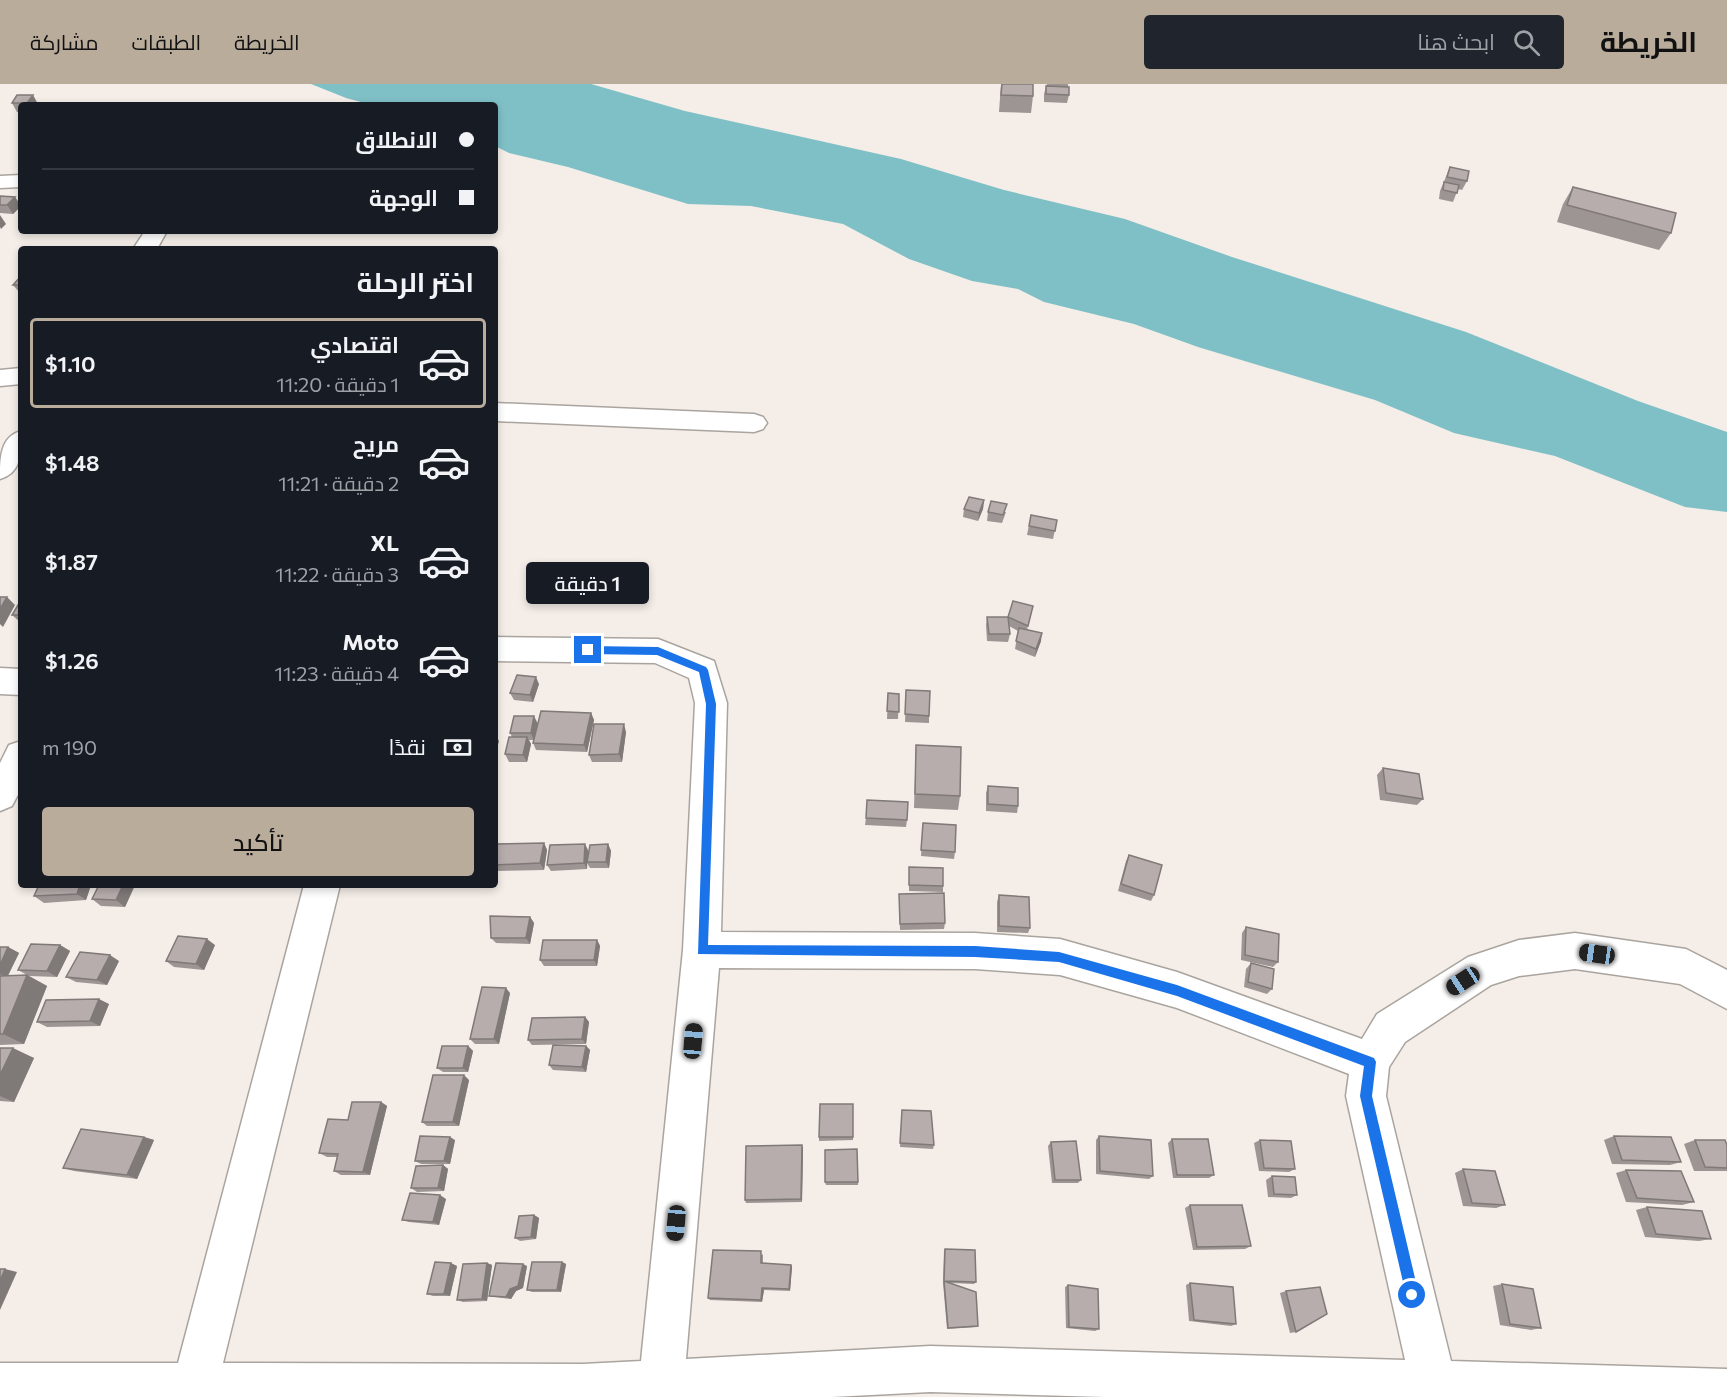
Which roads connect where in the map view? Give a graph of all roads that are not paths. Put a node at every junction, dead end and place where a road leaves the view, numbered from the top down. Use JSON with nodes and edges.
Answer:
{"nodes":[{"id":1,"x":18,"y":181,"type":"edge"},
{"id":2,"x":0,"y":182,"type":"edge"},
{"id":3,"x":18,"y":376,"type":"edge"},
{"id":4,"x":0,"y":378,"type":"edge"},
{"id":5,"x":498,"y":412,"type":"edge"},
{"id":6,"x":754,"y":423,"type":"dead end"},
{"id":7,"x":18,"y":444,"type":"edge"},
{"id":8,"x":0,"y":469,"type":"edge"},
{"id":9,"x":498,"y":648,"type":"edge"},
{"id":10,"x":0,"y":681,"type":"edge"},
{"id":11,"x":18,"y":682,"type":"edge"},
{"id":12,"x":18,"y":761,"type":"edge"},
{"id":13,"x":0,"y":796,"type":"edge"},
{"id":14,"x":321,"y":888,"type":"edge"},
{"id":15,"x":702,"y":950,"type":"junction"},
{"id":16,"x":1727,"y":991,"type":"edge"},
{"id":17,"x":1370,"y":1062,"type":"junction"},
{"id":18,"x":0,"y":1386,"type":"edge"},
{"id":19,"x":660,"y":1390,"type":"edge"},
{"id":20,"x":1435,"y":1390,"type":"edge"},
{"id":21,"x":193,"y":1392,"type":"edge"},
{"id":22,"x":1727,"y":1392,"type":"edge"}],
"edges":[{"from":1,"to":2,"type":"street"},
{"from":3,"to":4,"type":"street"},
{"from":5,"to":6,"type":"street"},
{"from":7,"to":8,"type":"street"},
{"from":9,"to":15,"type":"street"},
{"from":10,"to":11,"type":"street"},
{"from":12,"to":13,"type":"street"},
{"from":14,"to":21,"type":"street"},
{"from":15,"to":17,"type":"street"},
{"from":15,"to":19,"type":"street"},
{"from":16,"to":17,"type":"street"},
{"from":17,"to":20,"type":"street"},
{"from":18,"to":21,"type":"street"},
{"from":19,"to":20,"type":"street"},
{"from":19,"to":21,"type":"street"},
{"from":20,"to":22,"type":"street"}]}
